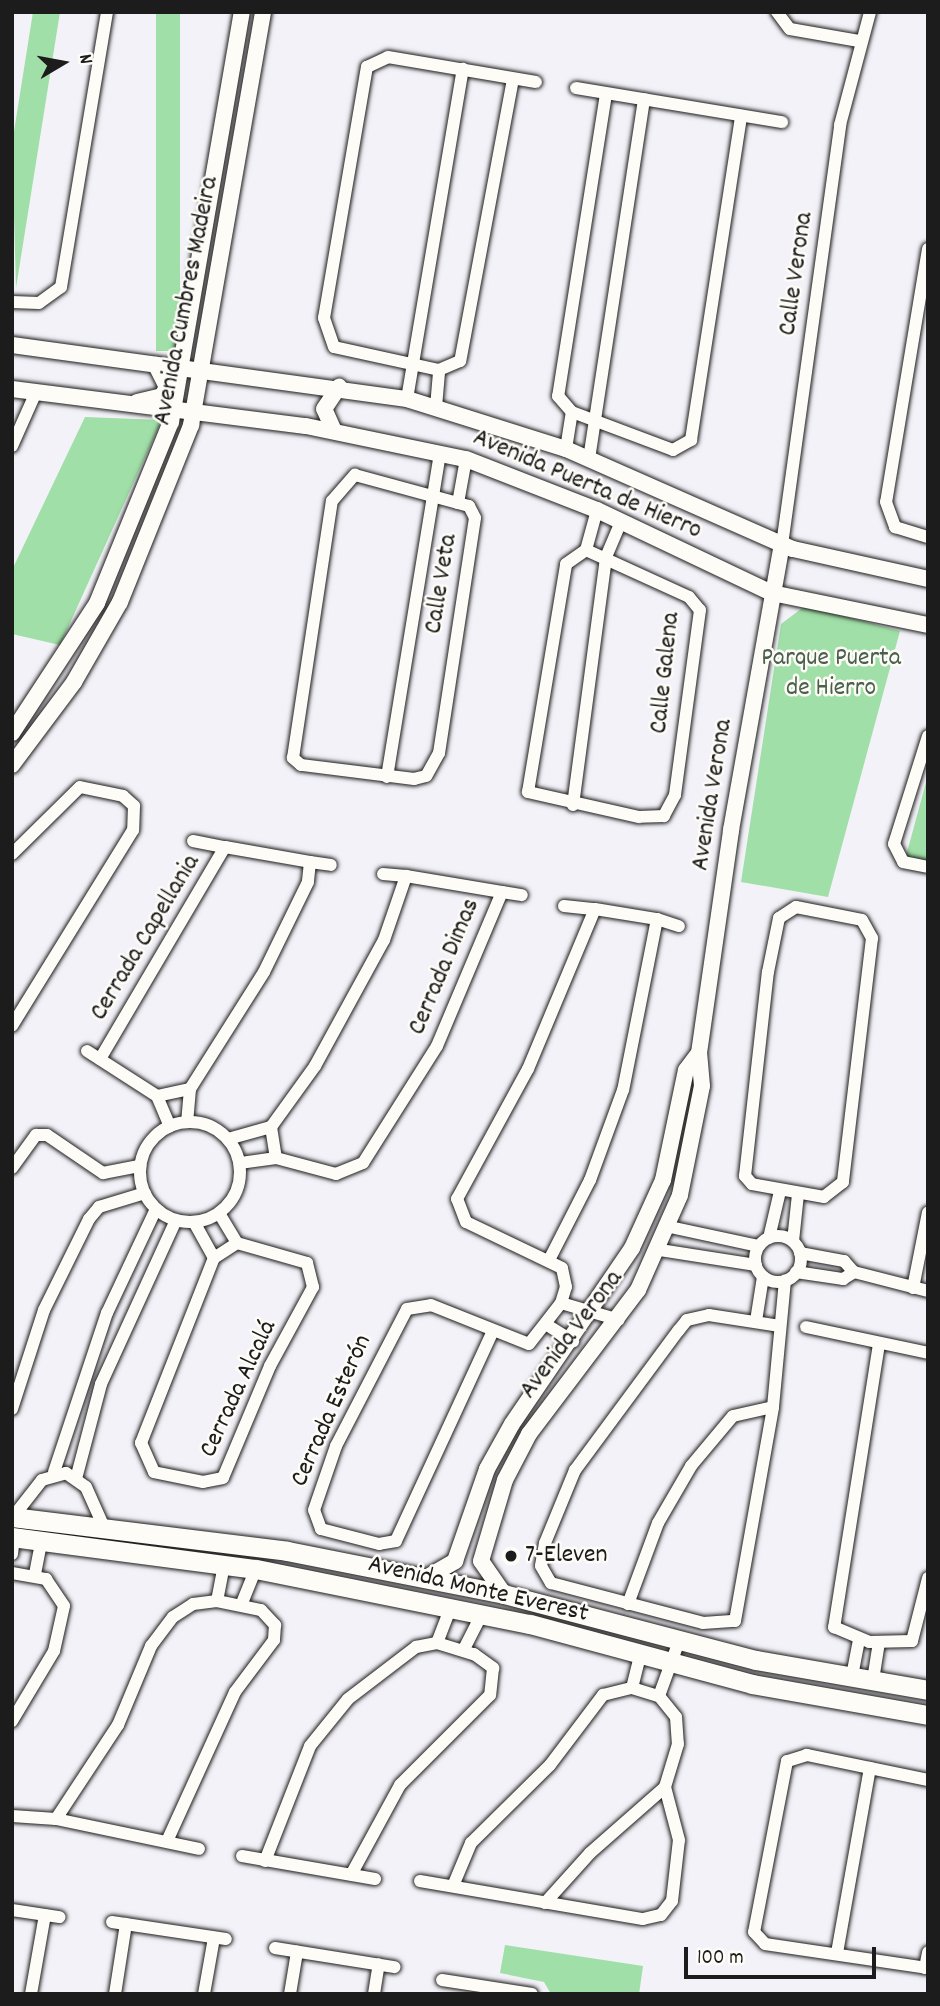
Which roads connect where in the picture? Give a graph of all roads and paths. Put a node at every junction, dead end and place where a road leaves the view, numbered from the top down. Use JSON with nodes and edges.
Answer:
{"nodes":[{"id":1,"x":107,"y":12,"type":"edge"},
{"id":2,"x":242,"y":12,"type":"edge"},
{"id":3,"x":263,"y":12,"type":"edge"},
{"id":4,"x":777,"y":12,"type":"edge"},
{"id":5,"x":870,"y":12,"type":"edge"},
{"id":6,"x":859,"y":41,"type":"junction"},
{"id":7,"x":463,"y":69,"type":"junction"},
{"id":8,"x":513,"y":79,"type":"junction"},
{"id":9,"x":536,"y":82,"type":"dead end"},
{"id":10,"x":576,"y":88,"type":"dead end"},
{"id":11,"x":606,"y":94,"type":"junction"},
{"id":12,"x":644,"y":99,"type":"junction"},
{"id":13,"x":741,"y":116,"type":"junction"},
{"id":14,"x":782,"y":122,"type":"dead end"},
{"id":15,"x":928,"y":249,"type":"edge"},
{"id":16,"x":13,"y":306,"type":"edge"},
{"id":17,"x":12,"y":345,"type":"edge"},
{"id":18,"x":412,"y":363,"type":"junction"},
{"id":19,"x":156,"y":365,"type":"junction"},
{"id":20,"x":183,"y":369,"type":"junction"},
{"id":21,"x":439,"y":370,"type":"junction"},
{"id":22,"x":203,"y":371,"type":"junction"},
{"id":23,"x":310,"y":384,"type":"junction"},
{"id":24,"x":339,"y":387,"type":"junction"},
{"id":25,"x":12,"y":389,"type":"edge"},
{"id":26,"x":36,"y":392,"type":"junction"},
{"id":27,"x":407,"y":399,"type":"junction"},
{"id":28,"x":117,"y":404,"type":"junction"},
{"id":29,"x":436,"y":407,"type":"junction"},
{"id":30,"x":174,"y":412,"type":"junction"},
{"id":31,"x":572,"y":412,"type":"junction"},
{"id":32,"x":194,"y":415,"type":"junction"},
{"id":33,"x":595,"y":421,"type":"junction"},
{"id":34,"x":306,"y":426,"type":"junction"},
{"id":35,"x":334,"y":431,"type":"junction"},
{"id":36,"x":12,"y":446,"type":"edge"},
{"id":37,"x":566,"y":449,"type":"junction"},
{"id":38,"x":440,"y":453,"type":"junction"},
{"id":39,"x":466,"y":459,"type":"junction"},
{"id":40,"x":589,"y":459,"type":"junction"},
{"id":41,"x":435,"y":498,"type":"junction"},
{"id":42,"x":458,"y":503,"type":"junction"},
{"id":43,"x":597,"y":510,"type":"junction"},
{"id":44,"x":621,"y":522,"type":"junction"},
{"id":45,"x":928,"y":537,"type":"edge"},
{"id":46,"x":782,"y":545,"type":"junction"},
{"id":47,"x":586,"y":550,"type":"junction"},
{"id":48,"x":606,"y":557,"type":"junction"},
{"id":49,"x":928,"y":579,"type":"edge"},
{"id":50,"x":772,"y":593,"type":"junction"},
{"id":51,"x":928,"y":625,"type":"edge"},
{"id":52,"x":12,"y":733,"type":"edge"},
{"id":53,"x":928,"y":736,"type":"edge"},
{"id":54,"x":12,"y":765,"type":"edge"},
{"id":55,"x":387,"y":777,"type":"junction"},
{"id":56,"x":573,"y":805,"type":"junction"},
{"id":57,"x":193,"y":841,"type":"dead end"},
{"id":58,"x":225,"y":847,"type":"junction"},
{"id":59,"x":12,"y":854,"type":"edge"},
{"id":60,"x":310,"y":862,"type":"junction"},
{"id":61,"x":331,"y":865,"type":"dead end"},
{"id":62,"x":928,"y":867,"type":"edge"},
{"id":63,"x":383,"y":874,"type":"dead end"},
{"id":64,"x":406,"y":876,"type":"junction"},
{"id":65,"x":502,"y":892,"type":"junction"},
{"id":66,"x":522,"y":895,"type":"dead end"},
{"id":67,"x":564,"y":906,"type":"dead end"},
{"id":68,"x":595,"y":909,"type":"junction"},
{"id":69,"x":657,"y":919,"type":"junction"},
{"id":70,"x":679,"y":926,"type":"dead end"},
{"id":71,"x":12,"y":1026,"type":"edge"},
{"id":72,"x":86,"y":1051,"type":"dead end"},
{"id":73,"x":699,"y":1053,"type":"junction"},
{"id":74,"x":100,"y":1059,"type":"junction"},
{"id":75,"x":190,"y":1089,"type":"junction"},
{"id":76,"x":157,"y":1096,"type":"junction"},
{"id":77,"x":187,"y":1122,"type":"junction"},
{"id":78,"x":170,"y":1126,"type":"junction"},
{"id":79,"x":271,"y":1126,"type":"junction"},
{"id":80,"x":228,"y":1139,"type":"junction"},
{"id":81,"x":276,"y":1158,"type":"junction"},
{"id":82,"x":239,"y":1163,"type":"junction"},
{"id":83,"x":140,"y":1166,"type":"junction"},
{"id":84,"x":12,"y":1168,"type":"edge"},
{"id":85,"x":780,"y":1191,"type":"junction"},
{"id":86,"x":145,"y":1193,"type":"junction"},
{"id":87,"x":798,"y":1194,"type":"junction"},
{"id":88,"x":156,"y":1209,"type":"junction"},
{"id":89,"x":928,"y":1212,"type":"edge"},
{"id":90,"x":219,"y":1213,"type":"junction"},
{"id":91,"x":176,"y":1220,"type":"junction"},
{"id":92,"x":194,"y":1222,"type":"junction"},
{"id":93,"x":670,"y":1227,"type":"junction"},
{"id":94,"x":764,"y":1242,"type":"junction"},
{"id":95,"x":237,"y":1243,"type":"junction"},
{"id":96,"x":796,"y":1247,"type":"junction"},
{"id":97,"x":660,"y":1250,"type":"junction"},
{"id":98,"x":214,"y":1258,"type":"junction"},
{"id":99,"x":549,"y":1260,"type":"junction"},
{"id":100,"x":755,"y":1265,"type":"junction"},
{"id":101,"x":796,"y":1272,"type":"junction"},
{"id":102,"x":854,"y":1272,"type":"junction"},
{"id":103,"x":763,"y":1277,"type":"junction"},
{"id":104,"x":785,"y":1281,"type":"junction"},
{"id":105,"x":913,"y":1288,"type":"junction"},
{"id":106,"x":928,"y":1291,"type":"edge"},
{"id":107,"x":561,"y":1303,"type":"junction"},
{"id":108,"x":594,"y":1312,"type":"junction"},
{"id":109,"x":619,"y":1320,"type":"junction"},
{"id":110,"x":756,"y":1321,"type":"junction"},
{"id":111,"x":547,"y":1325,"type":"junction"},
{"id":112,"x":780,"y":1326,"type":"junction"},
{"id":113,"x":806,"y":1327,"type":"dead end"},
{"id":114,"x":492,"y":1333,"type":"junction"},
{"id":115,"x":573,"y":1341,"type":"junction"},
{"id":116,"x":879,"y":1344,"type":"junction"},
{"id":117,"x":926,"y":1352,"type":"edge"},
{"id":118,"x":773,"y":1407,"type":"junction"},
{"id":119,"x":12,"y":1409,"type":"edge"},
{"id":120,"x":54,"y":1472,"type":"junction"},
{"id":121,"x":77,"y":1475,"type":"junction"},
{"id":122,"x":12,"y":1517,"type":"edge"},
{"id":123,"x":103,"y":1525,"type":"junction"},
{"id":124,"x":44,"y":1530,"type":"junction"},
{"id":125,"x":141,"y":1530,"type":"junction"},
{"id":126,"x":461,"y":1541,"type":"junction"},
{"id":127,"x":13,"y":1543,"type":"edge"},
{"id":128,"x":482,"y":1545,"type":"junction"},
{"id":129,"x":138,"y":1551,"type":"junction"},
{"id":130,"x":224,"y":1564,"type":"junction"},
{"id":131,"x":360,"y":1565,"type":"junction"},
{"id":132,"x":256,"y":1569,"type":"junction"},
{"id":133,"x":12,"y":1573,"type":"edge"},
{"id":134,"x":35,"y":1574,"type":"junction"},
{"id":135,"x":426,"y":1578,"type":"junction"},
{"id":136,"x":928,"y":1578,"type":"edge"},
{"id":137,"x":354,"y":1588,"type":"junction"},
{"id":138,"x":504,"y":1594,"type":"junction"},
{"id":139,"x":217,"y":1601,"type":"junction"},
{"id":140,"x":242,"y":1603,"type":"junction"},
{"id":141,"x":628,"y":1604,"type":"junction"},
{"id":142,"x":451,"y":1607,"type":"junction"},
{"id":143,"x":566,"y":1610,"type":"junction"},
{"id":144,"x":482,"y":1615,"type":"junction"},
{"id":145,"x":559,"y":1633,"type":"junction"},
{"id":146,"x":679,"y":1641,"type":"junction"},
{"id":147,"x":869,"y":1642,"type":"junction"},
{"id":148,"x":437,"y":1643,"type":"junction"},
{"id":149,"x":458,"y":1648,"type":"junction"},
{"id":150,"x":640,"y":1655,"type":"junction"},
{"id":151,"x":670,"y":1664,"type":"junction"},
{"id":152,"x":852,"y":1676,"type":"junction"},
{"id":153,"x":873,"y":1680,"type":"junction"},
{"id":154,"x":632,"y":1688,"type":"junction"},
{"id":155,"x":928,"y":1690,"type":"edge"},
{"id":156,"x":659,"y":1696,"type":"junction"},
{"id":157,"x":867,"y":1703,"type":"junction"},
{"id":158,"x":928,"y":1715,"type":"edge"},
{"id":159,"x":12,"y":1721,"type":"edge"},
{"id":160,"x":870,"y":1769,"type":"junction"},
{"id":161,"x":928,"y":1780,"type":"edge"},
{"id":162,"x":665,"y":1787,"type":"junction"},
{"id":163,"x":12,"y":1816,"type":"edge"},
{"id":164,"x":56,"y":1819,"type":"junction"},
{"id":165,"x":167,"y":1841,"type":"junction"},
{"id":166,"x":199,"y":1849,"type":"dead end"},
{"id":167,"x":242,"y":1856,"type":"dead end"},
{"id":168,"x":265,"y":1861,"type":"junction"},
{"id":169,"x":351,"y":1875,"type":"junction"},
{"id":170,"x":375,"y":1879,"type":"dead end"},
{"id":171,"x":420,"y":1881,"type":"dead end"},
{"id":172,"x":453,"y":1886,"type":"junction"},
{"id":173,"x":545,"y":1903,"type":"junction"},
{"id":174,"x":12,"y":1910,"type":"edge"},
{"id":175,"x":45,"y":1915,"type":"junction"},
{"id":176,"x":60,"y":1917,"type":"dead end"},
{"id":177,"x":111,"y":1923,"type":"dead end"},
{"id":178,"x":126,"y":1924,"type":"junction"},
{"id":179,"x":275,"y":1948,"type":"dead end"},
{"id":180,"x":297,"y":1952,"type":"junction"},
{"id":181,"x":928,"y":1952,"type":"edge"},
{"id":182,"x":837,"y":1953,"type":"junction"},
{"id":183,"x":379,"y":1964,"type":"junction"},
{"id":184,"x":394,"y":1967,"type":"dead end"},
{"id":185,"x":926,"y":1968,"type":"edge"},
{"id":186,"x":442,"y":1980,"type":"dead end"},
{"id":187,"x":458,"y":1988,"type":"edge"},
{"id":188,"x":31,"y":1994,"type":"edge"},
{"id":189,"x":115,"y":1994,"type":"edge"},
{"id":190,"x":204,"y":1994,"type":"edge"},
{"id":191,"x":290,"y":1994,"type":"edge"},
{"id":192,"x":374,"y":1994,"type":"edge"},
{"id":193,"x":532,"y":1994,"type":"edge"}],
"edges":[{"from":1,"to":16,"type":"street"},
{"from":2,"to":20,"type":"street","name":"Avenida Cumbres Madeira"},
{"from":3,"to":22,"type":"street","name":"Avenida Cumbres Madeira"},
{"from":4,"to":6,"type":"street"},
{"from":5,"to":6,"type":"street","name":"Calle Verona"},
{"from":6,"to":46,"type":"street","name":"Calle Verona"},
{"from":7,"to":8,"type":"street"},
{"from":7,"to":18,"type":"street"},
{"from":7,"to":18,"type":"street"},
{"from":8,"to":9,"type":"street"},
{"from":8,"to":21,"type":"street"},
{"from":10,"to":11,"type":"street"},
{"from":11,"to":12,"type":"street"},
{"from":11,"to":31,"type":"street"},
{"from":12,"to":13,"type":"street"},
{"from":12,"to":33,"type":"street"},
{"from":13,"to":14,"type":"street"},
{"from":13,"to":33,"type":"street"},
{"from":15,"to":45,"type":"street"},
{"from":17,"to":19,"type":"street","name":"Avenida Puerta de Hierro"},
{"from":18,"to":21,"type":"street"},
{"from":18,"to":27,"type":"street"},
{"from":19,"to":20,"type":"street","name":"Avenida Puerta de Hierro"},
{"from":19,"to":28,"type":"street"},
{"from":20,"to":22,"type":"street","name":"Avenida Puerta de Hierro"},
{"from":20,"to":30,"type":"street","name":"Avenida Cumbres Madeira"},
{"from":21,"to":29,"type":"street"},
{"from":22,"to":23,"type":"street","name":"Avenida Puerta de Hierro"},
{"from":22,"to":32,"type":"street","name":"Avenida Cumbres Madeira"},
{"from":23,"to":24,"type":"street","name":"Avenida Puerta de Hierro"},
{"from":23,"to":34,"type":"street"},
{"from":24,"to":27,"type":"street","name":"Avenida Puerta de Hierro"},
{"from":24,"to":35,"type":"street"},
{"from":25,"to":26,"type":"street","name":"Avenida Puerta de Hierro"},
{"from":26,"to":28,"type":"street","name":"Avenida Puerta de Hierro"},
{"from":26,"to":36,"type":"street"},
{"from":27,"to":29,"type":"street","name":"Avenida Puerta de Hierro"},
{"from":28,"to":30,"type":"street","name":"Avenida Puerta de Hierro"},
{"from":29,"to":37,"type":"street","name":"Avenida Puerta de Hierro"},
{"from":30,"to":32,"type":"street","name":"Avenida Puerta de Hierro"},
{"from":30,"to":52,"type":"street","name":"Avenida Cumbres Madeira"},
{"from":31,"to":33,"type":"street"},
{"from":31,"to":37,"type":"street"},
{"from":32,"to":34,"type":"street","name":"Avenida Puerta de Hierro"},
{"from":32,"to":54,"type":"street","name":"Avenida Cumbres Madeira"},
{"from":33,"to":40,"type":"street"},
{"from":34,"to":35,"type":"street","name":"Avenida Puerta de Hierro"},
{"from":35,"to":38,"type":"street","name":"Avenida Puerta de Hierro"},
{"from":37,"to":40,"type":"street","name":"Avenida Puerta de Hierro"},
{"from":38,"to":39,"type":"street","name":"Avenida Puerta de Hierro"},
{"from":38,"to":41,"type":"street"},
{"from":39,"to":42,"type":"street"},
{"from":39,"to":43,"type":"street","name":"Avenida Puerta de Hierro"},
{"from":40,"to":46,"type":"street","name":"Avenida Puerta de Hierro"},
{"from":41,"to":42,"type":"street","name":"Calle Veta"},
{"from":41,"to":55,"type":"street"},
{"from":41,"to":55,"type":"street","name":"Calle Veta"},
{"from":42,"to":55,"type":"street","name":"Calle Veta"},
{"from":43,"to":44,"type":"street","name":"Avenida Puerta de Hierro"},
{"from":43,"to":47,"type":"street"},
{"from":44,"to":48,"type":"street"},
{"from":44,"to":50,"type":"street","name":"Avenida Puerta de Hierro"},
{"from":46,"to":49,"type":"street","name":"Avenida Puerta de Hierro"},
{"from":46,"to":50,"type":"street","name":"Avenida Verona"},
{"from":47,"to":48,"type":"street","name":"Calle Galena"},
{"from":47,"to":56,"type":"street","name":"Calle Galena"},
{"from":48,"to":56,"type":"street"},
{"from":48,"to":56,"type":"street","name":"Calle Galena"},
{"from":50,"to":51,"type":"street","name":"Avenida Puerta de Hierro"},
{"from":50,"to":73,"type":"street","name":"Avenida Verona"},
{"from":53,"to":62,"type":"street"},
{"from":57,"to":58,"type":"street"},
{"from":58,"to":60,"type":"street","name":"Cerrada Capellania"},
{"from":58,"to":74,"type":"street","name":"Cerrada Capellania"},
{"from":59,"to":71,"type":"street"},
{"from":60,"to":61,"type":"street","name":"Cerrada Capellania"},
{"from":60,"to":75,"type":"street"},
{"from":63,"to":64,"type":"street","name":"Cerrada Dimas"},
{"from":64,"to":65,"type":"street","name":"Cerrada Dimas"},
{"from":64,"to":79,"type":"street"},
{"from":65,"to":66,"type":"street"},
{"from":65,"to":81,"type":"street","name":"Cerrada Dimas"},
{"from":67,"to":68,"type":"street"},
{"from":68,"to":69,"type":"street"},
{"from":68,"to":99,"type":"street"},
{"from":69,"to":70,"type":"street"},
{"from":69,"to":99,"type":"street"},
{"from":72,"to":74,"type":"street","name":"Cerrada Capellania"},
{"from":73,"to":93,"type":"street","name":"Avenida Verona"},
{"from":73,"to":108,"type":"street","name":"Avenida Verona"},
{"from":74,"to":76,"type":"street","name":"Cerrada Capellania"},
{"from":75,"to":76,"type":"street"},
{"from":75,"to":77,"type":"street"},
{"from":76,"to":78,"type":"street"},
{"from":77,"to":78,"type":"street"},
{"from":77,"to":80,"type":"street"},
{"from":78,"to":83,"type":"street"},
{"from":79,"to":80,"type":"street"},
{"from":79,"to":81,"type":"street"},
{"from":80,"to":82,"type":"street"},
{"from":81,"to":82,"type":"street","name":"Cerrada Dimas"},
{"from":82,"to":90,"type":"street"},
{"from":83,"to":84,"type":"street"},
{"from":83,"to":86,"type":"street"},
{"from":85,"to":87,"type":"street"},
{"from":85,"to":87,"type":"street"},
{"from":85,"to":94,"type":"street"},
{"from":86,"to":88,"type":"street"},
{"from":86,"to":119,"type":"street"},
{"from":87,"to":96,"type":"street"},
{"from":88,"to":91,"type":"street"},
{"from":88,"to":120,"type":"street"},
{"from":89,"to":105,"type":"street"},
{"from":90,"to":92,"type":"street"},
{"from":90,"to":95,"type":"street"},
{"from":91,"to":92,"type":"street"},
{"from":91,"to":121,"type":"street"},
{"from":92,"to":98,"type":"street"},
{"from":93,"to":94,"type":"street"},
{"from":93,"to":97,"type":"street","name":"Avenida Verona"},
{"from":94,"to":96,"type":"street"},
{"from":94,"to":100,"type":"street"},
{"from":95,"to":98,"type":"street"},
{"from":95,"to":98,"type":"street","name":"Cerrada Alcalá"},
{"from":96,"to":101,"type":"street"},
{"from":96,"to":102,"type":"street"},
{"from":97,"to":100,"type":"street"},
{"from":97,"to":109,"type":"street","name":"Avenida Verona"},
{"from":99,"to":107,"type":"street"},
{"from":100,"to":103,"type":"street"},
{"from":101,"to":102,"type":"street"},
{"from":101,"to":104,"type":"street"},
{"from":102,"to":105,"type":"street"},
{"from":103,"to":104,"type":"street"},
{"from":103,"to":110,"type":"street"},
{"from":104,"to":112,"type":"street"},
{"from":105,"to":106,"type":"street"},
{"from":107,"to":108,"type":"street"},
{"from":107,"to":111,"type":"street","name":"Cerrada Esterón"},
{"from":108,"to":109,"type":"street"},
{"from":108,"to":115,"type":"street","name":"Avenida Verona"},
{"from":109,"to":128,"type":"street","name":"Avenida Verona"},
{"from":110,"to":112,"type":"street"},
{"from":110,"to":141,"type":"street"},
{"from":111,"to":114,"type":"street","name":"Cerrada Esterón"},
{"from":111,"to":115,"type":"street"},
{"from":112,"to":118,"type":"street"},
{"from":113,"to":116,"type":"street"},
{"from":114,"to":114,"type":"street","name":"Cerrada Esterón"},
{"from":115,"to":126,"type":"street","name":"Avenida Verona"},
{"from":116,"to":117,"type":"street"},
{"from":116,"to":147,"type":"street"},
{"from":118,"to":141,"type":"street"},
{"from":118,"to":141,"type":"street"},
{"from":120,"to":121,"type":"street"},
{"from":120,"to":122,"type":"street"},
{"from":121,"to":123,"type":"street"},
{"from":122,"to":124,"type":"main road","name":"Avenida Monte Everest"},
{"from":123,"to":124,"type":"main road","name":"Avenida Monte Everest"},
{"from":123,"to":125,"type":"main road","name":"Avenida Monte Everest"},
{"from":124,"to":127,"type":"main road","name":"Avenida Monte Everest"},
{"from":124,"to":129,"type":"main road","name":"Avenida Monte Everest"},
{"from":124,"to":134,"type":"street"},
{"from":125,"to":129,"type":"main road"},
{"from":125,"to":131,"type":"main road","name":"Avenida Monte Everest"},
{"from":126,"to":128,"type":"street"},
{"from":126,"to":135,"type":"street","name":"Avenida Verona"},
{"from":128,"to":138,"type":"street"},
{"from":129,"to":130,"type":"main road","name":"Avenida Monte Everest"},
{"from":130,"to":132,"type":"main road","name":"Avenida Monte Everest"},
{"from":130,"to":139,"type":"street"},
{"from":131,"to":135,"type":"main road","name":"Avenida Monte Everest"},
{"from":131,"to":137,"type":"main road"},
{"from":132,"to":137,"type":"main road","name":"Avenida Monte Everest"},
{"from":132,"to":140,"type":"street"},
{"from":133,"to":134,"type":"street"},
{"from":134,"to":159,"type":"street"},
{"from":135,"to":138,"type":"main road","name":"Avenida Monte Everest"},
{"from":136,"to":147,"type":"street"},
{"from":137,"to":142,"type":"main road","name":"Avenida Monte Everest"},
{"from":138,"to":143,"type":"main road","name":"Avenida Monte Everest"},
{"from":139,"to":140,"type":"street"},
{"from":139,"to":164,"type":"street"},
{"from":140,"to":165,"type":"street"},
{"from":142,"to":144,"type":"main road","name":"Avenida Monte Everest"},
{"from":142,"to":148,"type":"street"},
{"from":143,"to":145,"type":"main road"},
{"from":143,"to":146,"type":"main road","name":"Avenida Monte Everest"},
{"from":144,"to":145,"type":"main road","name":"Avenida Monte Everest"},
{"from":144,"to":149,"type":"street"},
{"from":145,"to":150,"type":"main road","name":"Avenida Monte Everest"},
{"from":146,"to":151,"type":"street"},
{"from":146,"to":152,"type":"main road","name":"Avenida Monte Everest"},
{"from":147,"to":152,"type":"street"},
{"from":147,"to":153,"type":"street"},
{"from":148,"to":149,"type":"street"},
{"from":148,"to":168,"type":"street"},
{"from":149,"to":169,"type":"street"},
{"from":150,"to":151,"type":"main road","name":"Avenida Monte Everest"},
{"from":150,"to":154,"type":"street"},
{"from":151,"to":156,"type":"street"},
{"from":151,"to":157,"type":"main road","name":"Avenida Monte Everest"},
{"from":152,"to":153,"type":"main road","name":"Avenida Monte Everest"},
{"from":153,"to":155,"type":"main road","name":"Avenida Monte Everest"},
{"from":153,"to":157,"type":"main road"},
{"from":154,"to":156,"type":"street"},
{"from":154,"to":172,"type":"street"},
{"from":156,"to":162,"type":"street"},
{"from":157,"to":158,"type":"main road","name":"Avenida Monte Everest"},
{"from":160,"to":161,"type":"street"},
{"from":160,"to":182,"type":"street"},
{"from":160,"to":182,"type":"street"},
{"from":162,"to":173,"type":"street"},
{"from":162,"to":173,"type":"street"},
{"from":163,"to":164,"type":"street"},
{"from":164,"to":165,"type":"street"},
{"from":165,"to":166,"type":"street"},
{"from":167,"to":168,"type":"street"},
{"from":168,"to":169,"type":"street"},
{"from":169,"to":170,"type":"street"},
{"from":171,"to":172,"type":"street"},
{"from":172,"to":173,"type":"street"},
{"from":174,"to":175,"type":"street"},
{"from":175,"to":176,"type":"street"},
{"from":175,"to":188,"type":"street"},
{"from":177,"to":178,"type":"street"},
{"from":178,"to":189,"type":"street"},
{"from":178,"to":190,"type":"street"},
{"from":179,"to":180,"type":"street"},
{"from":180,"to":183,"type":"street"},
{"from":180,"to":191,"type":"street"},
{"from":181,"to":185,"type":"street"},
{"from":182,"to":185,"type":"street"},
{"from":183,"to":184,"type":"street"},
{"from":183,"to":192,"type":"street"},
{"from":186,"to":187,"type":"street"},
{"from":187,"to":193,"type":"street"}]}
